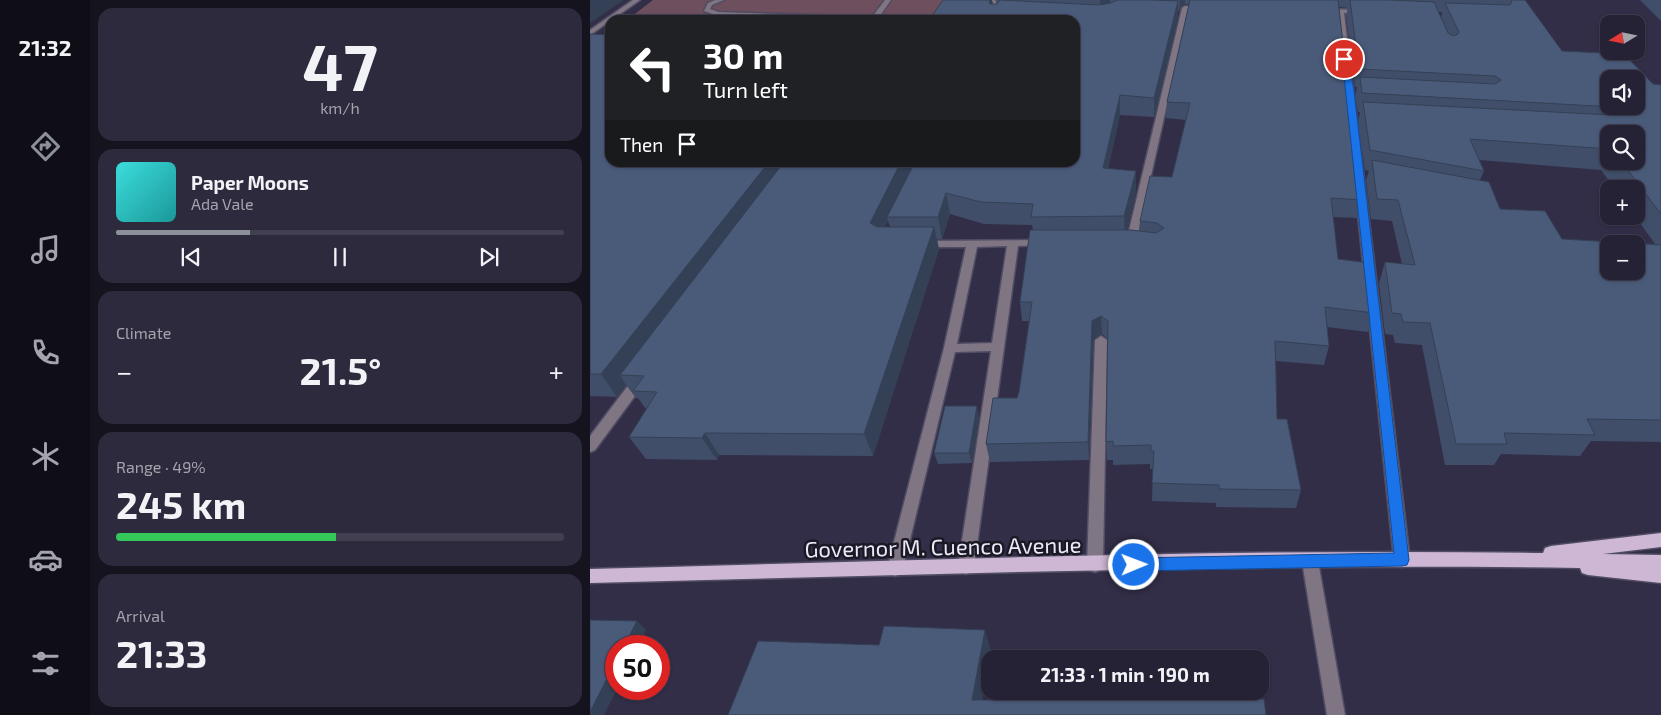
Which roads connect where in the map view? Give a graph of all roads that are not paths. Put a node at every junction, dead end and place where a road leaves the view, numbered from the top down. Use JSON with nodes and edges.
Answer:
{"nodes":[{"id":1,"x":636,"y":0,"type":"edge"},
{"id":2,"x":721,"y":0,"type":"edge"},
{"id":3,"x":888,"y":0,"type":"edge"},
{"id":4,"x":992,"y":0,"type":"edge"},
{"id":5,"x":1214,"y":9,"type":"edge"},
{"id":6,"x":1320,"y":11,"type":"edge"},
{"id":7,"x":1340,"y":11,"type":"junction"},
{"id":8,"x":1368,"y":12,"type":"edge"},
{"id":9,"x":1009,"y":14,"type":"edge"},
{"id":10,"x":615,"y":15,"type":"edge"},
{"id":11,"x":741,"y":15,"type":"edge"},
{"id":12,"x":877,"y":15,"type":"edge"},
{"id":13,"x":996,"y":15,"type":"edge"},
{"id":14,"x":1005,"y":15,"type":"edge"},
{"id":15,"x":605,"y":22,"type":"edge"},
{"id":16,"x":590,"y":33,"type":"edge"},
{"id":17,"x":1013,"y":243,"type":"junction"},
{"id":18,"x":1052,"y":243,"type":"edge"},
{"id":19,"x":1131,"y":243,"type":"edge"},
{"id":20,"x":913,"y":244,"type":"edge"},
{"id":21,"x":972,"y":244,"type":"junction"},
{"id":22,"x":1101,"y":340,"type":"dead end"},
{"id":23,"x":999,"y":346,"type":"junction"},
{"id":24,"x":950,"y":348,"type":"junction"},
{"id":25,"x":649,"y":367,"type":"edge"},
{"id":26,"x":590,"y":446,"type":"edge"},
{"id":27,"x":1661,"y":540,"type":"edge"},
{"id":28,"x":1506,"y":559,"type":"junction"},
{"id":29,"x":1402,"y":560,"type":"junction"},
{"id":30,"x":1310,"y":561,"type":"junction"},
{"id":31,"x":1661,"y":562,"type":"edge"},
{"id":32,"x":1095,"y":565,"type":"junction"},
{"id":33,"x":966,"y":567,"type":"junction"},
{"id":34,"x":894,"y":569,"type":"junction"},
{"id":35,"x":590,"y":576,"type":"edge"},
{"id":36,"x":1661,"y":576,"type":"edge"},
{"id":37,"x":1336,"y":715,"type":"edge"}],
"edges":[{"from":1,"to":10,"type":"street"},
{"from":2,"to":11,"type":"street"},
{"from":3,"to":12,"type":"street"},
{"from":4,"to":13,"type":"street"},
{"from":5,"to":19,"type":"street"},
{"from":6,"to":7,"type":"street"},
{"from":7,"to":8,"type":"street"},
{"from":7,"to":29,"type":"street"},
{"from":9,"to":14,"type":"street"},
{"from":15,"to":16,"type":"street"},
{"from":17,"to":18,"type":"street"},
{"from":17,"to":21,"type":"street"},
{"from":17,"to":23,"type":"street"},
{"from":20,"to":21,"type":"street"},
{"from":21,"to":24,"type":"street"},
{"from":22,"to":32,"type":"street"},
{"from":23,"to":24,"type":"street"},
{"from":23,"to":33,"type":"street"},
{"from":24,"to":34,"type":"street"},
{"from":25,"to":26,"type":"street"},
{"from":27,"to":28,"type":"main road","name":"Governor M. Cuenco Avenue"},
{"from":28,"to":29,"type":"main road","name":"Governor M. Cuenco Avenue"},
{"from":28,"to":31,"type":"main road","name":"Governor M. Cuenco Avenue"},
{"from":28,"to":36,"type":"main road","name":"Governor M. Cuenco Avenue"},
{"from":29,"to":30,"type":"main road","name":"Governor M. Cuenco Avenue"},
{"from":30,"to":32,"type":"main road","name":"Governor M. Cuenco Avenue"},
{"from":30,"to":37,"type":"street"},
{"from":32,"to":33,"type":"main road","name":"Governor M. Cuenco Avenue"},
{"from":33,"to":34,"type":"main road","name":"Governor M. Cuenco Avenue"},
{"from":34,"to":35,"type":"main road","name":"Governor M. Cuenco Avenue"}]}
